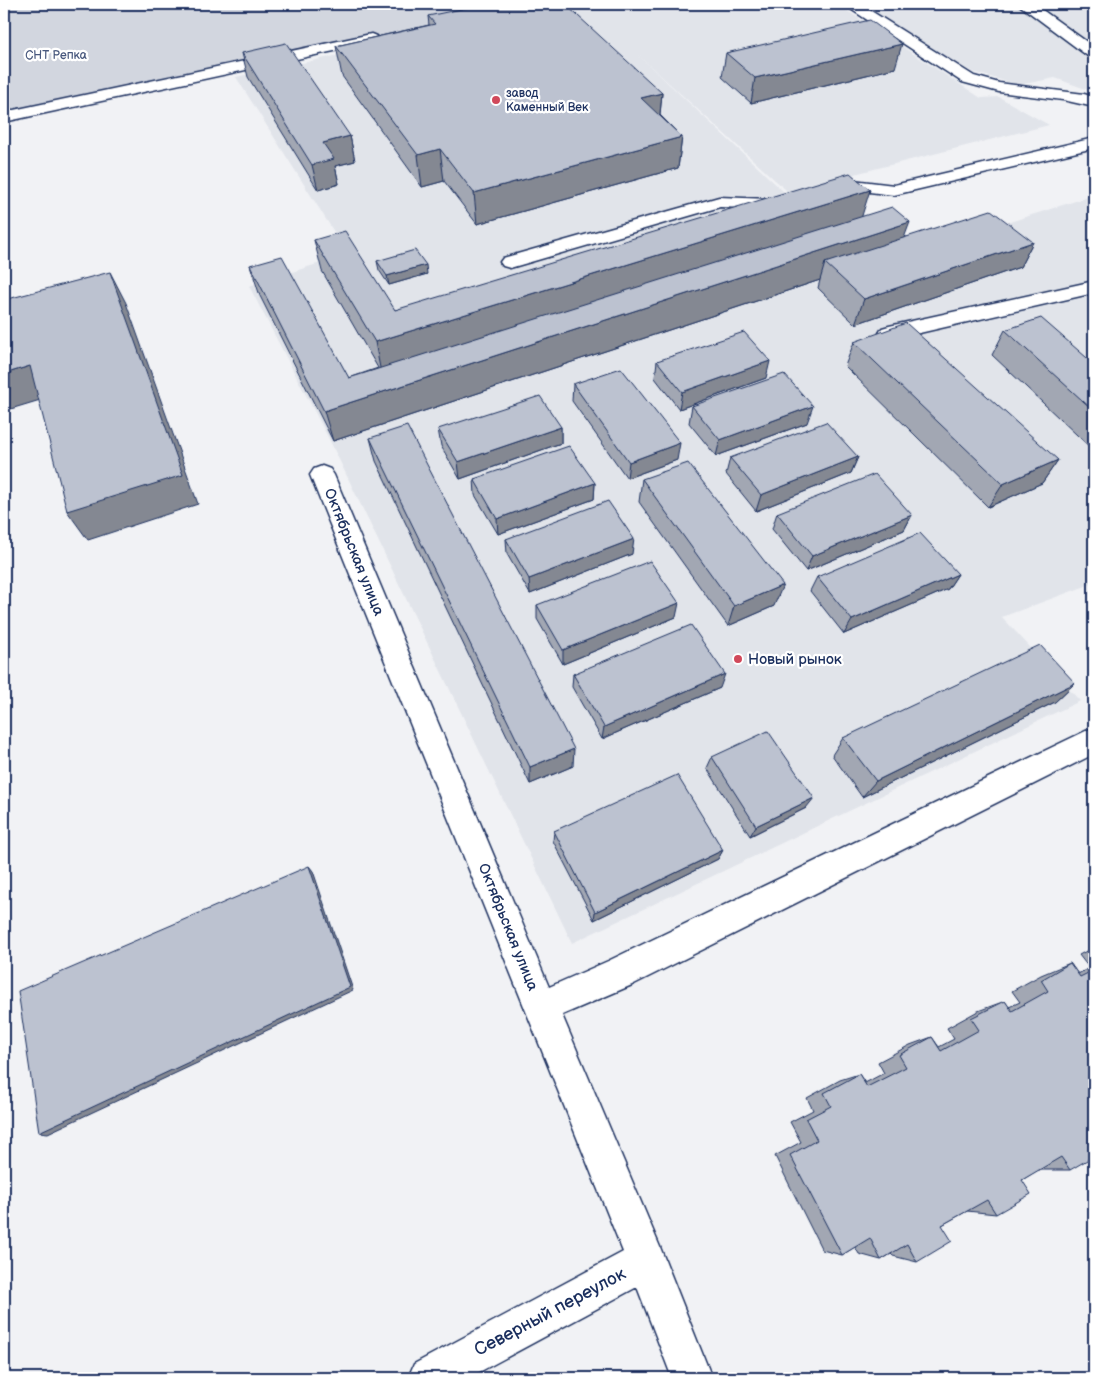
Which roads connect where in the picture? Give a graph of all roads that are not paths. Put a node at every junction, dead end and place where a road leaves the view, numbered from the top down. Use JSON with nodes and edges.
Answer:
{"nodes":[{"id":1,"x":850,"y":4,"type":"edge"},
{"id":2,"x":1025,"y":4,"type":"edge"},
{"id":3,"x":391,"y":35,"type":"edge"},
{"id":4,"x":1094,"y":54,"type":"edge"},
{"id":5,"x":1094,"y":102,"type":"edge"},
{"id":6,"x":4,"y":117,"type":"edge"},
{"id":7,"x":1094,"y":143,"type":"edge"},
{"id":8,"x":510,"y":262,"type":"dead end"},
{"id":9,"x":1094,"y":286,"type":"edge"},
{"id":10,"x":889,"y":334,"type":"edge"},
{"id":11,"x":322,"y":475,"type":"dead end"},
{"id":12,"x":1094,"y":740,"type":"edge"},
{"id":13,"x":540,"y":1007,"type":"junction"},
{"id":14,"x":646,"y":1261,"type":"junction"},
{"id":15,"x":428,"y":1378,"type":"edge"},
{"id":16,"x":692,"y":1378,"type":"edge"}],
"edges":[{"from":1,"to":5,"type":"street"},
{"from":2,"to":4,"type":"street"},
{"from":3,"to":6,"type":"street"},
{"from":7,"to":8,"type":"street"},
{"from":9,"to":10,"type":"street"},
{"from":11,"to":13,"type":"street","name":"Октябрьская улица"},
{"from":12,"to":13,"type":"street"},
{"from":13,"to":14,"type":"street","name":"Октябрьская улица"},
{"from":14,"to":15,"type":"street","name":"Северный переулок"},
{"from":14,"to":16,"type":"street","name":"Октябрьская улица"}]}
